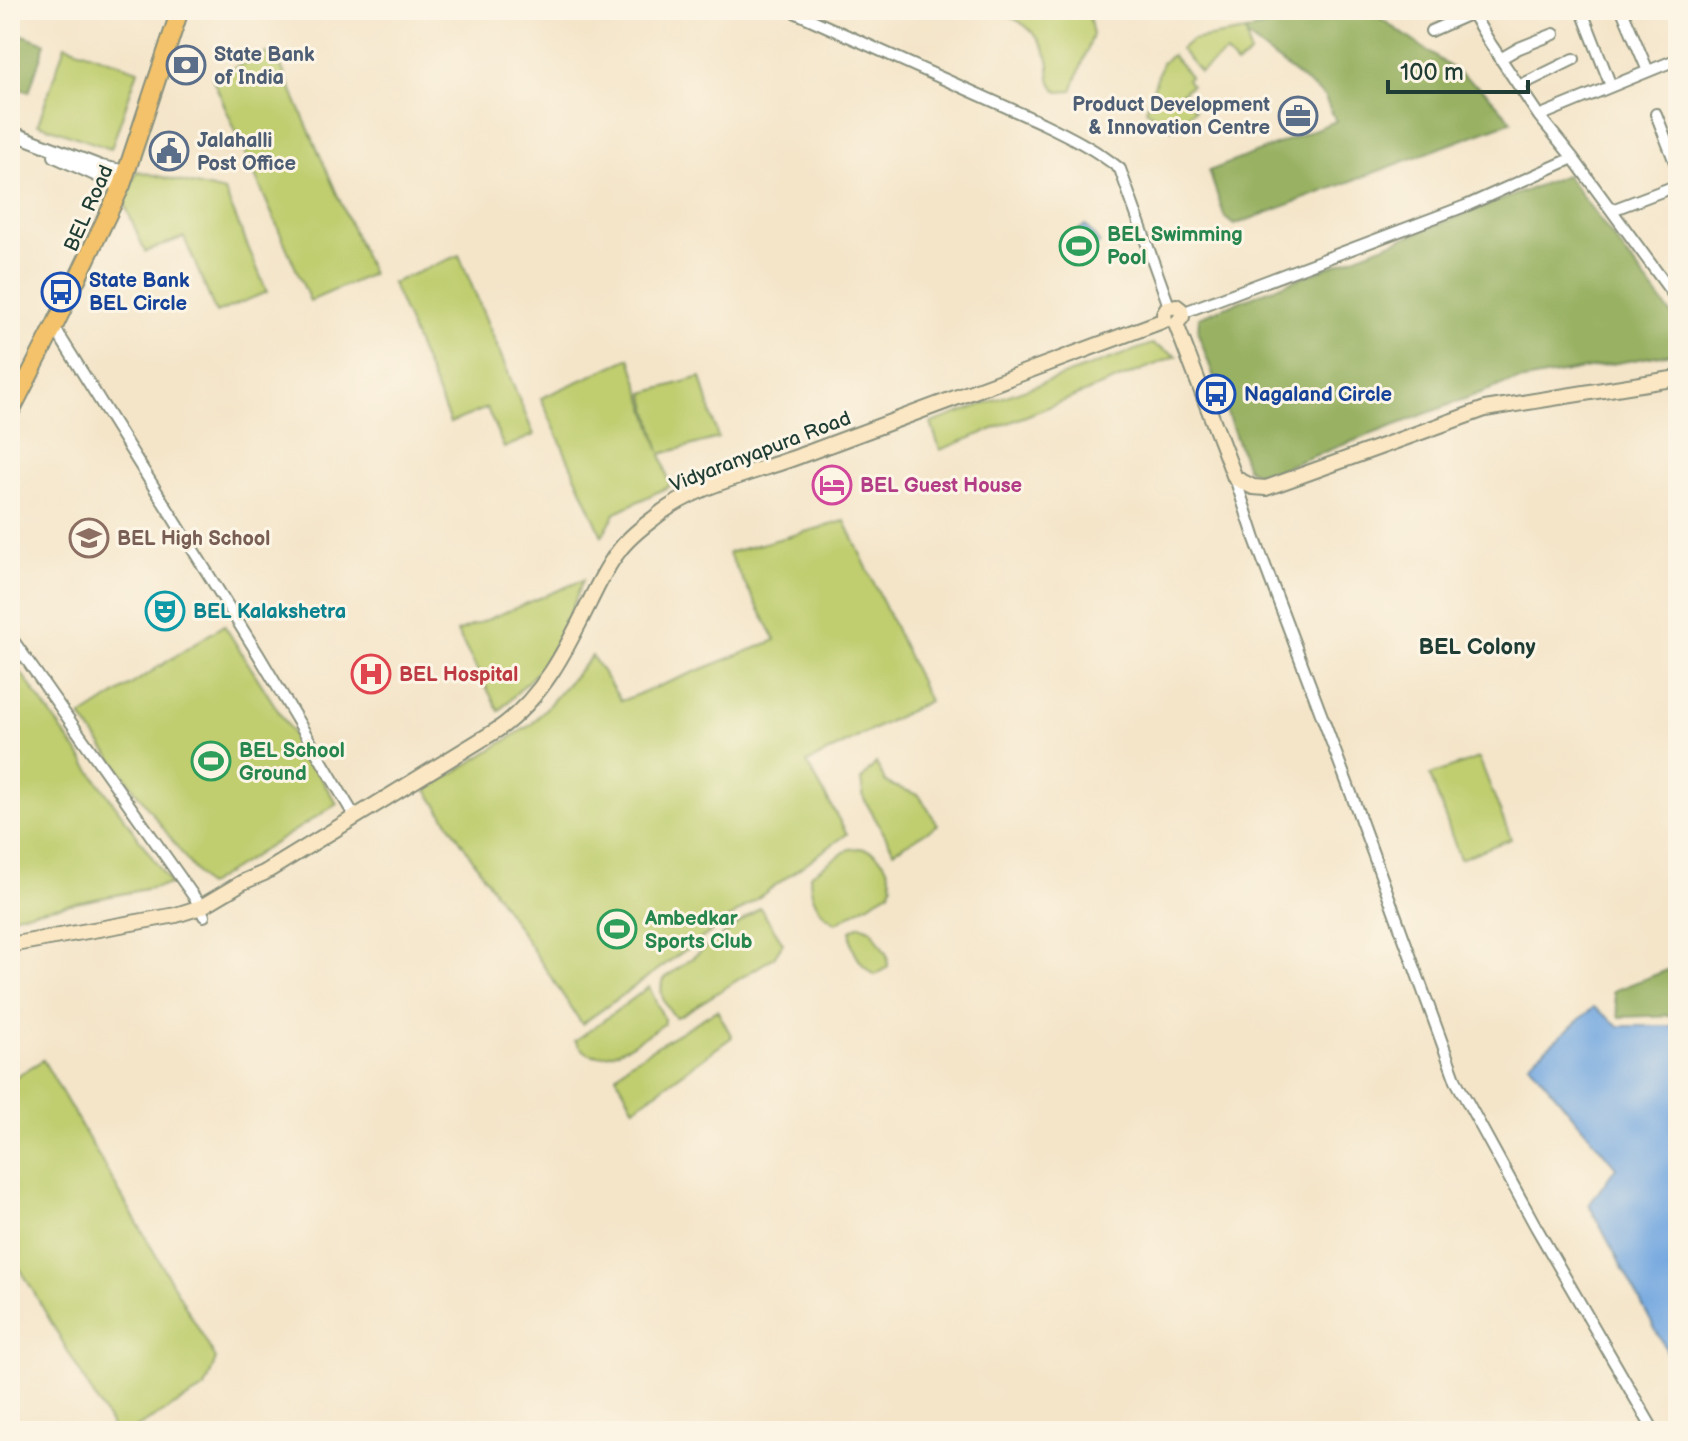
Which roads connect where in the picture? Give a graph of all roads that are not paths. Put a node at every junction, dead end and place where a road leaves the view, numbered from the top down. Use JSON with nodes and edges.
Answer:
{"nodes":[{"id":1,"x":180,"y":10,"type":"edge"},
{"id":2,"x":790,"y":10,"type":"edge"},
{"id":3,"x":1622,"y":10,"type":"edge"},
{"id":4,"x":1471,"y":12,"type":"edge"},
{"id":5,"x":1583,"y":14,"type":"dead end"},
{"id":6,"x":1431,"y":31,"type":"dead end"},
{"id":7,"x":1554,"y":34,"type":"dead end"},
{"id":8,"x":1500,"y":59,"type":"junction"},
{"id":9,"x":1574,"y":59,"type":"dead end"},
{"id":10,"x":1678,"y":59,"type":"edge"},
{"id":11,"x":1648,"y":71,"type":"junction"},
{"id":12,"x":1519,"y":86,"type":"junction"},
{"id":13,"x":1611,"y":86,"type":"junction"},
{"id":14,"x":1656,"y":114,"type":"dead end"},
{"id":15,"x":1539,"y":116,"type":"junction"},
{"id":16,"x":11,"y":137,"type":"edge"},
{"id":17,"x":1573,"y":158,"type":"junction"},
{"id":18,"x":1678,"y":170,"type":"edge"},
{"id":19,"x":124,"y":179,"type":"junction"},
{"id":20,"x":1678,"y":185,"type":"edge"},
{"id":21,"x":1612,"y":210,"type":"junction"},
{"id":22,"x":1678,"y":301,"type":"edge"},
{"id":23,"x":1173,"y":316,"type":"junction"},
{"id":24,"x":54,"y":327,"type":"junction"},
{"id":25,"x":1678,"y":378,"type":"edge"},
{"id":26,"x":10,"y":413,"type":"edge"},
{"id":27,"x":1235,"y":478,"type":"junction"},
{"id":28,"x":10,"y":636,"type":"edge"},
{"id":29,"x":355,"y":817,"type":"junction"},
{"id":30,"x":202,"y":912,"type":"junction"},
{"id":31,"x":10,"y":945,"type":"edge"},
{"id":32,"x":10,"y":953,"type":"edge"},
{"id":33,"x":1654,"y":1431,"type":"edge"}],
"edges":[{"from":1,"to":19,"type":"main road","name":"BEL Road"},
{"from":2,"to":23,"type":"street"},
{"from":3,"to":11,"type":"street"},
{"from":4,"to":6,"type":"street"},
{"from":4,"to":8,"type":"street"},
{"from":5,"to":13,"type":"street"},
{"from":7,"to":8,"type":"street"},
{"from":8,"to":12,"type":"street"},
{"from":9,"to":12,"type":"street"},
{"from":10,"to":11,"type":"street"},
{"from":11,"to":13,"type":"street"},
{"from":12,"to":15,"type":"street"},
{"from":13,"to":15,"type":"street"},
{"from":14,"to":18,"type":"street"},
{"from":15,"to":17,"type":"street"},
{"from":16,"to":19,"type":"street"},
{"from":16,"to":19,"type":"street"},
{"from":17,"to":21,"type":"street"},
{"from":17,"to":23,"type":"street"},
{"from":19,"to":24,"type":"main road","name":"BEL Road"},
{"from":20,"to":21,"type":"street"},
{"from":21,"to":22,"type":"street"},
{"from":23,"to":27,"type":"main road"},
{"from":23,"to":29,"type":"main road","name":"Vidyaranyapura Road"},
{"from":24,"to":26,"type":"main road","name":"BEL Road"},
{"from":24,"to":29,"type":"street"},
{"from":25,"to":27,"type":"main road"},
{"from":27,"to":33,"type":"street"},
{"from":28,"to":30,"type":"street"},
{"from":29,"to":30,"type":"main road","name":"Vidyaranyapura Road"},
{"from":30,"to":31,"type":"main road","name":"Vidyaranyapura Road"},
{"from":30,"to":32,"type":"main road","name":"Vidyaranyapura Road"}]}
